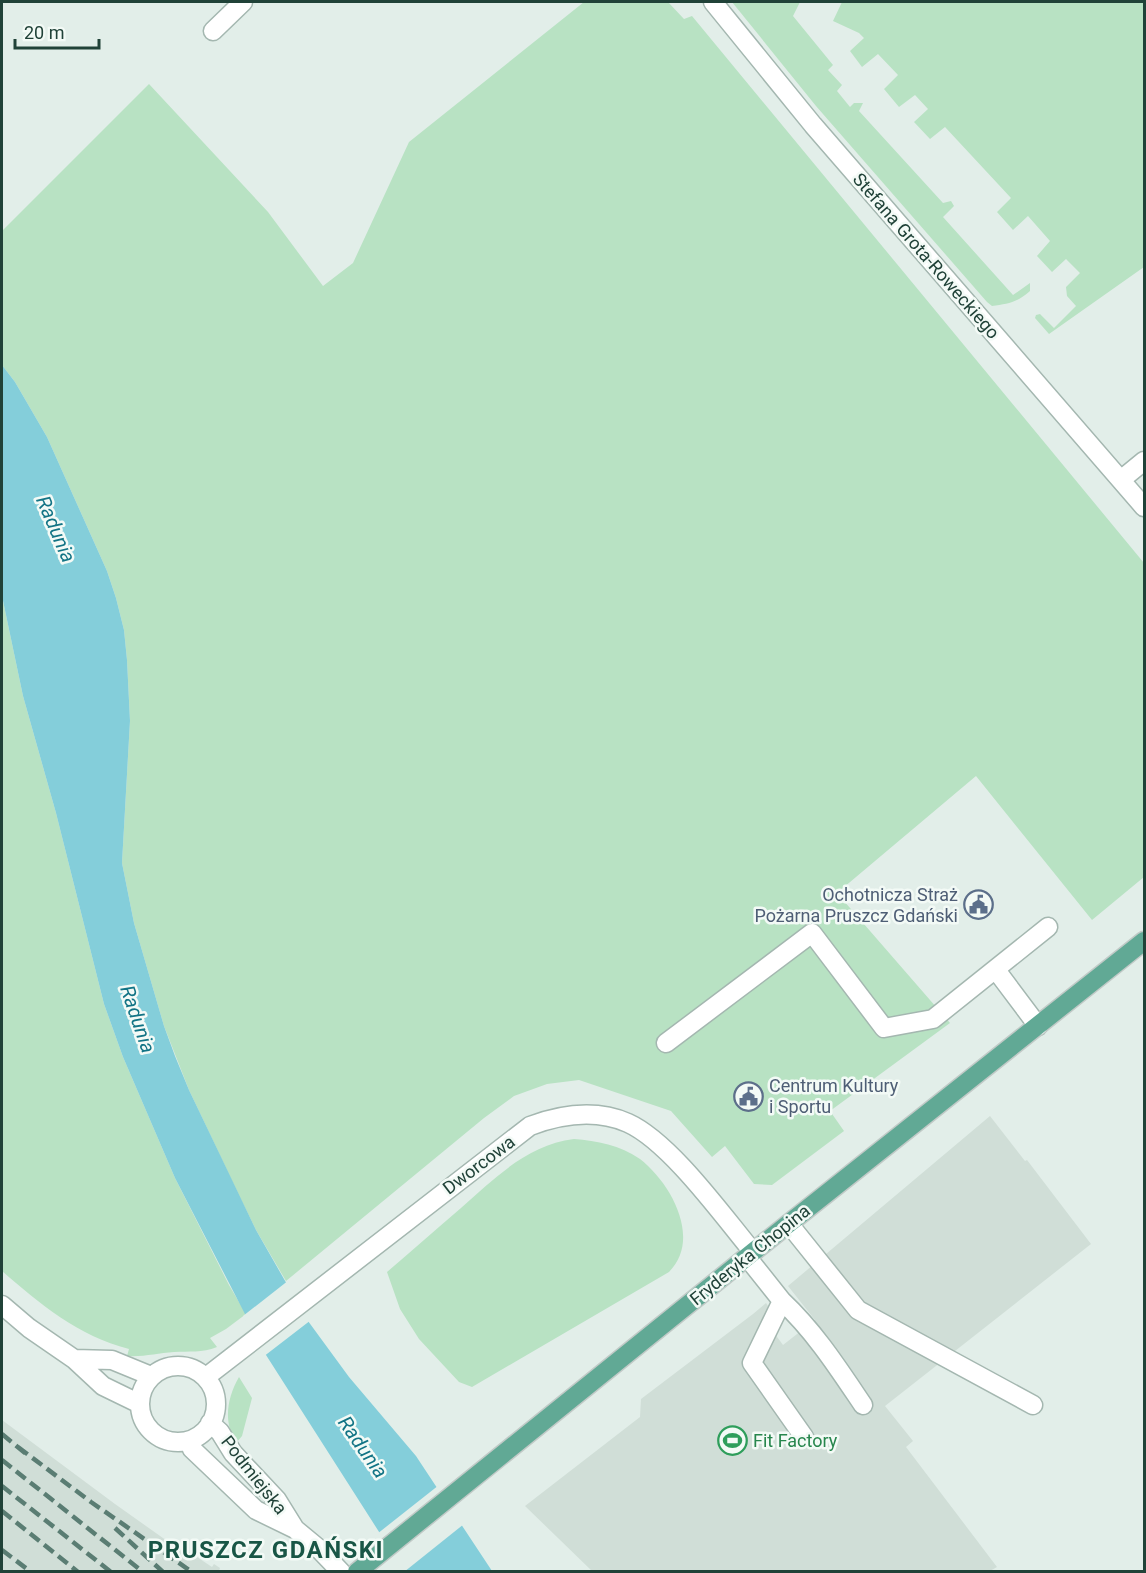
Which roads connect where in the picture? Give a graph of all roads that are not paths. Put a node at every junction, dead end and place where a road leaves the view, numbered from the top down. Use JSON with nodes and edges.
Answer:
{"nodes":[{"id":1,"x":243,"y":2,"type":"edge"},
{"id":2,"x":713,"y":2,"type":"edge"},
{"id":3,"x":213,"y":31,"type":"dead end"},
{"id":4,"x":1144,"y":461,"type":"edge"},
{"id":5,"x":1122,"y":479,"type":"junction"},
{"id":6,"x":1144,"y":507,"type":"edge"},
{"id":7,"x":1048,"y":927,"type":"dead end"},
{"id":8,"x":1144,"y":941,"type":"edge"},
{"id":9,"x":996,"y":970,"type":"junction"},
{"id":10,"x":1038,"y":1026,"type":"junction"},
{"id":11,"x":666,"y":1043,"type":"dead end"},
{"id":12,"x":789,"y":1224,"type":"junction"},
{"id":13,"x":750,"y":1255,"type":"junction"},
{"id":14,"x":782,"y":1301,"type":"junction"},
{"id":15,"x":2,"y":1305,"type":"edge"},
{"id":16,"x":74,"y":1359,"type":"junction"},
{"id":17,"x":151,"y":1376,"type":"junction"},
{"id":18,"x":206,"y":1377,"type":"junction"},
{"id":19,"x":140,"y":1404,"type":"junction"},
{"id":20,"x":863,"y":1405,"type":"dead end"},
{"id":21,"x":1033,"y":1405,"type":"dead end"},
{"id":22,"x":210,"y":1423,"type":"junction"},
{"id":23,"x":804,"y":1437,"type":"dead end"},
{"id":24,"x":189,"y":1441,"type":"junction"},
{"id":25,"x":295,"y":1529,"type":"junction"},
{"id":26,"x":341,"y":1572,"type":"edge"},
{"id":27,"x":357,"y":1572,"type":"edge"}],
"edges":[{"from":1,"to":3,"type":"street"},
{"from":2,"to":5,"type":"street","name":"Stefana Grota-Roweckiego"},
{"from":4,"to":5,"type":"street"},
{"from":5,"to":6,"type":"street","name":"Stefana Grota-Roweckiego"},
{"from":7,"to":9,"type":"street"},
{"from":8,"to":10,"type":"main road","name":"Fryderyka Chopina"},
{"from":9,"to":10,"type":"street"},
{"from":9,"to":11,"type":"street"},
{"from":10,"to":12,"type":"main road","name":"Fryderyka Chopina"},
{"from":12,"to":13,"type":"main road","name":"Fryderyka Chopina"},
{"from":12,"to":21,"type":"street"},
{"from":13,"to":14,"type":"street","name":"Dworcowa"},
{"from":13,"to":18,"type":"street","name":"Dworcowa"},
{"from":13,"to":27,"type":"main road","name":"Fryderyka Chopina"},
{"from":14,"to":20,"type":"street","name":"Dworcowa"},
{"from":14,"to":23,"type":"street"},
{"from":15,"to":16,"type":"street"},
{"from":16,"to":17,"type":"street"},
{"from":16,"to":19,"type":"street"},
{"from":17,"to":18,"type":"street"},
{"from":17,"to":19,"type":"street"},
{"from":18,"to":22,"type":"street"},
{"from":19,"to":24,"type":"street"},
{"from":22,"to":24,"type":"street"},
{"from":22,"to":25,"type":"street","name":"Podmiejska"},
{"from":24,"to":25,"type":"street","name":"Podmiejska"},
{"from":25,"to":26,"type":"street","name":"Podmiejska"}]}
